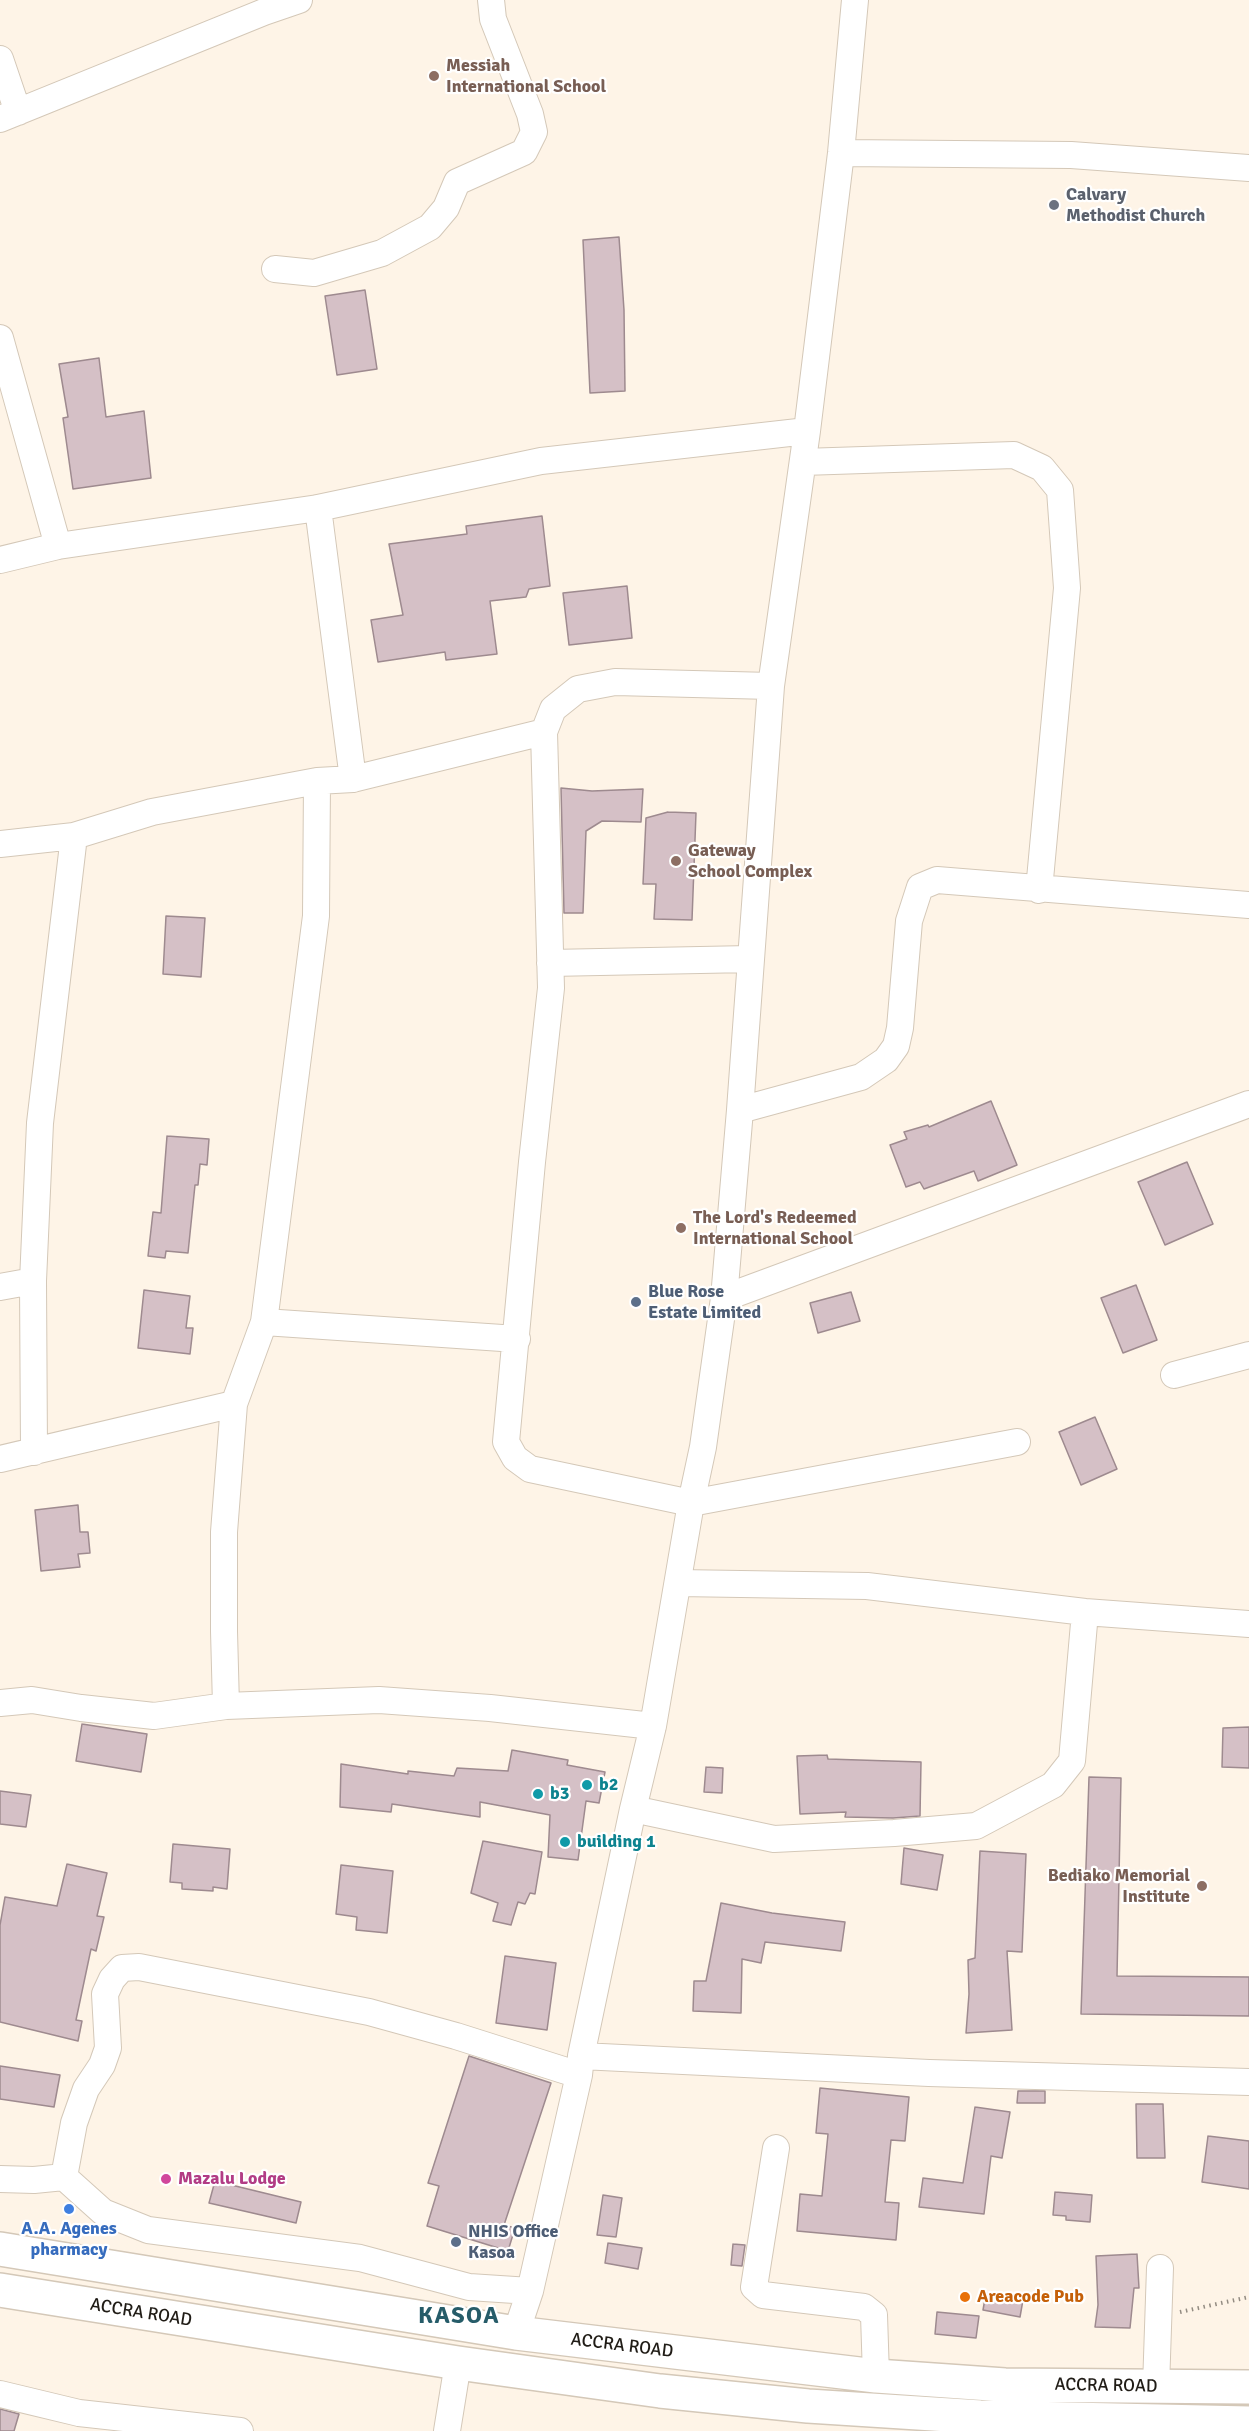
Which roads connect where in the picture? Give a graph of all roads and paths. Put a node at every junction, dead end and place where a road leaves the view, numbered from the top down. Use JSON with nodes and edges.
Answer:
{"nodes":[{"id":1,"x":299,"y":0,"type":"edge"},
{"id":2,"x":491,"y":0,"type":"edge"},
{"id":3,"x":855,"y":0,"type":"edge"},
{"id":4,"x":263,"y":6,"type":"edge"},
{"id":5,"x":0,"y":59,"type":"edge"},
{"id":6,"x":9,"y":116,"type":"edge"},
{"id":7,"x":841,"y":153,"type":"junction"},
{"id":8,"x":1249,"y":168,"type":"edge"},
{"id":9,"x":275,"y":269,"type":"dead end"},
{"id":10,"x":0,"y":338,"type":"edge"},
{"id":11,"x":807,"y":430,"type":"junction"},
{"id":12,"x":803,"y":462,"type":"junction"},
{"id":13,"x":318,"y":508,"type":"junction"},
{"id":14,"x":58,"y":546,"type":"junction"},
{"id":15,"x":0,"y":560,"type":"edge"},
{"id":16,"x":771,"y":686,"type":"junction"},
{"id":17,"x":544,"y":732,"type":"junction"},
{"id":18,"x":353,"y":779,"type":"junction"},
{"id":19,"x":317,"y":782,"type":"junction"},
{"id":20,"x":74,"y":836,"type":"junction"},
{"id":21,"x":0,"y":844,"type":"edge"},
{"id":22,"x":1039,"y":890,"type":"junction"},
{"id":23,"x":1249,"y":905,"type":"edge"},
{"id":24,"x":750,"y":959,"type":"junction"},
{"id":25,"x":550,"y":963,"type":"junction"},
{"id":26,"x":1249,"y":1104,"type":"edge"},
{"id":27,"x":740,"y":1110,"type":"junction"},
{"id":28,"x":33,"y":1281,"type":"junction"},
{"id":29,"x":0,"y":1287,"type":"edge"},
{"id":30,"x":724,"y":1298,"type":"junction"},
{"id":31,"x":264,"y":1322,"type":"junction"},
{"id":32,"x":517,"y":1339,"type":"junction"},
{"id":33,"x":1249,"y":1355,"type":"edge"},
{"id":34,"x":1174,"y":1375,"type":"dead end"},
{"id":35,"x":234,"y":1404,"type":"junction"},
{"id":36,"x":1017,"y":1442,"type":"dead end"},
{"id":37,"x":34,"y":1452,"type":"junction"},
{"id":38,"x":0,"y":1459,"type":"edge"},
{"id":39,"x":691,"y":1503,"type":"junction"},
{"id":40,"x":678,"y":1583,"type":"junction"},
{"id":41,"x":1085,"y":1612,"type":"junction"},
{"id":42,"x":1249,"y":1624,"type":"edge"},
{"id":43,"x":0,"y":1703,"type":"edge"},
{"id":44,"x":226,"y":1706,"type":"junction"},
{"id":45,"x":653,"y":1726,"type":"junction"},
{"id":46,"x":633,"y":1809,"type":"junction"},
{"id":47,"x":580,"y":2065,"type":"junction"},
{"id":48,"x":1249,"y":2082,"type":"edge"},
{"id":49,"x":776,"y":2148,"type":"dead end"},
{"id":50,"x":64,"y":2177,"type":"junction"},
{"id":51,"x":0,"y":2179,"type":"edge"},
{"id":52,"x":0,"y":2249,"type":"edge"},
{"id":53,"x":1160,"y":2268,"type":"dead end"},
{"id":54,"x":0,"y":2290,"type":"edge"},
{"id":55,"x":530,"y":2291,"type":"junction"},
{"id":56,"x":1249,"y":2297,"type":"edge"},
{"id":57,"x":1158,"y":2317,"type":"junction"},
{"id":58,"x":516,"y":2333,"type":"junction"},
{"id":59,"x":458,"y":2363,"type":"junction"},
{"id":60,"x":876,"y":2376,"type":"junction"},
{"id":61,"x":1156,"y":2387,"type":"junction"},
{"id":62,"x":1249,"y":2387,"type":"edge"},
{"id":63,"x":0,"y":2394,"type":"edge"},
{"id":64,"x":1234,"y":2426,"type":"edge"},
{"id":65,"x":240,"y":2431,"type":"edge"},
{"id":66,"x":447,"y":2431,"type":"edge"}],
"edges":[{"from":1,"to":4,"type":"street"},
{"from":2,"to":9,"type":"street"},
{"from":3,"to":7,"type":"street"},
{"from":4,"to":6,"type":"street"},
{"from":5,"to":6,"type":"street"},
{"from":7,"to":8,"type":"street"},
{"from":7,"to":11,"type":"street"},
{"from":10,"to":14,"type":"street"},
{"from":11,"to":12,"type":"street"},
{"from":11,"to":13,"type":"street"},
{"from":12,"to":16,"type":"street"},
{"from":12,"to":22,"type":"street"},
{"from":13,"to":14,"type":"street"},
{"from":13,"to":18,"type":"street"},
{"from":14,"to":15,"type":"street"},
{"from":16,"to":17,"type":"street"},
{"from":16,"to":24,"type":"street"},
{"from":17,"to":18,"type":"street"},
{"from":17,"to":25,"type":"street"},
{"from":18,"to":19,"type":"street"},
{"from":19,"to":20,"type":"street"},
{"from":19,"to":31,"type":"street"},
{"from":20,"to":21,"type":"street"},
{"from":20,"to":28,"type":"street"},
{"from":22,"to":23,"type":"street"},
{"from":22,"to":27,"type":"street"},
{"from":24,"to":25,"type":"street"},
{"from":24,"to":27,"type":"street"},
{"from":25,"to":32,"type":"street"},
{"from":26,"to":30,"type":"street"},
{"from":27,"to":30,"type":"street"},
{"from":28,"to":29,"type":"street"},
{"from":28,"to":37,"type":"street"},
{"from":30,"to":39,"type":"street"},
{"from":31,"to":32,"type":"street"},
{"from":31,"to":35,"type":"street"},
{"from":32,"to":39,"type":"street"},
{"from":33,"to":34,"type":"street"},
{"from":35,"to":37,"type":"street"},
{"from":35,"to":44,"type":"street"},
{"from":36,"to":39,"type":"street"},
{"from":37,"to":38,"type":"street"},
{"from":39,"to":40,"type":"street"},
{"from":40,"to":41,"type":"street"},
{"from":40,"to":45,"type":"street"},
{"from":41,"to":42,"type":"street"},
{"from":41,"to":46,"type":"street"},
{"from":43,"to":44,"type":"street"},
{"from":44,"to":45,"type":"street"},
{"from":45,"to":46,"type":"street"},
{"from":46,"to":47,"type":"street"},
{"from":47,"to":48,"type":"street"},
{"from":47,"to":50,"type":"street"},
{"from":47,"to":55,"type":"street"},
{"from":49,"to":60,"type":"street"},
{"from":50,"to":51,"type":"street"},
{"from":50,"to":55,"type":"street"},
{"from":52,"to":58,"type":"highway","name":"ACCRA ROAD"},
{"from":53,"to":57,"type":"street"},
{"from":54,"to":59,"type":"highway","name":"ACCRA ROAD"},
{"from":55,"to":58,"type":"street"},
{"from":56,"to":57,"type":"path"},
{"from":57,"to":61,"type":"street"},
{"from":58,"to":60,"type":"highway","name":"ACCRA ROAD"},
{"from":59,"to":64,"type":"highway","name":"ACCRA ROAD"},
{"from":59,"to":66,"type":"street"},
{"from":60,"to":61,"type":"highway","name":"ACCRA ROAD"},
{"from":61,"to":62,"type":"highway","name":"ACCRA ROAD"},
{"from":63,"to":65,"type":"street"}]}
